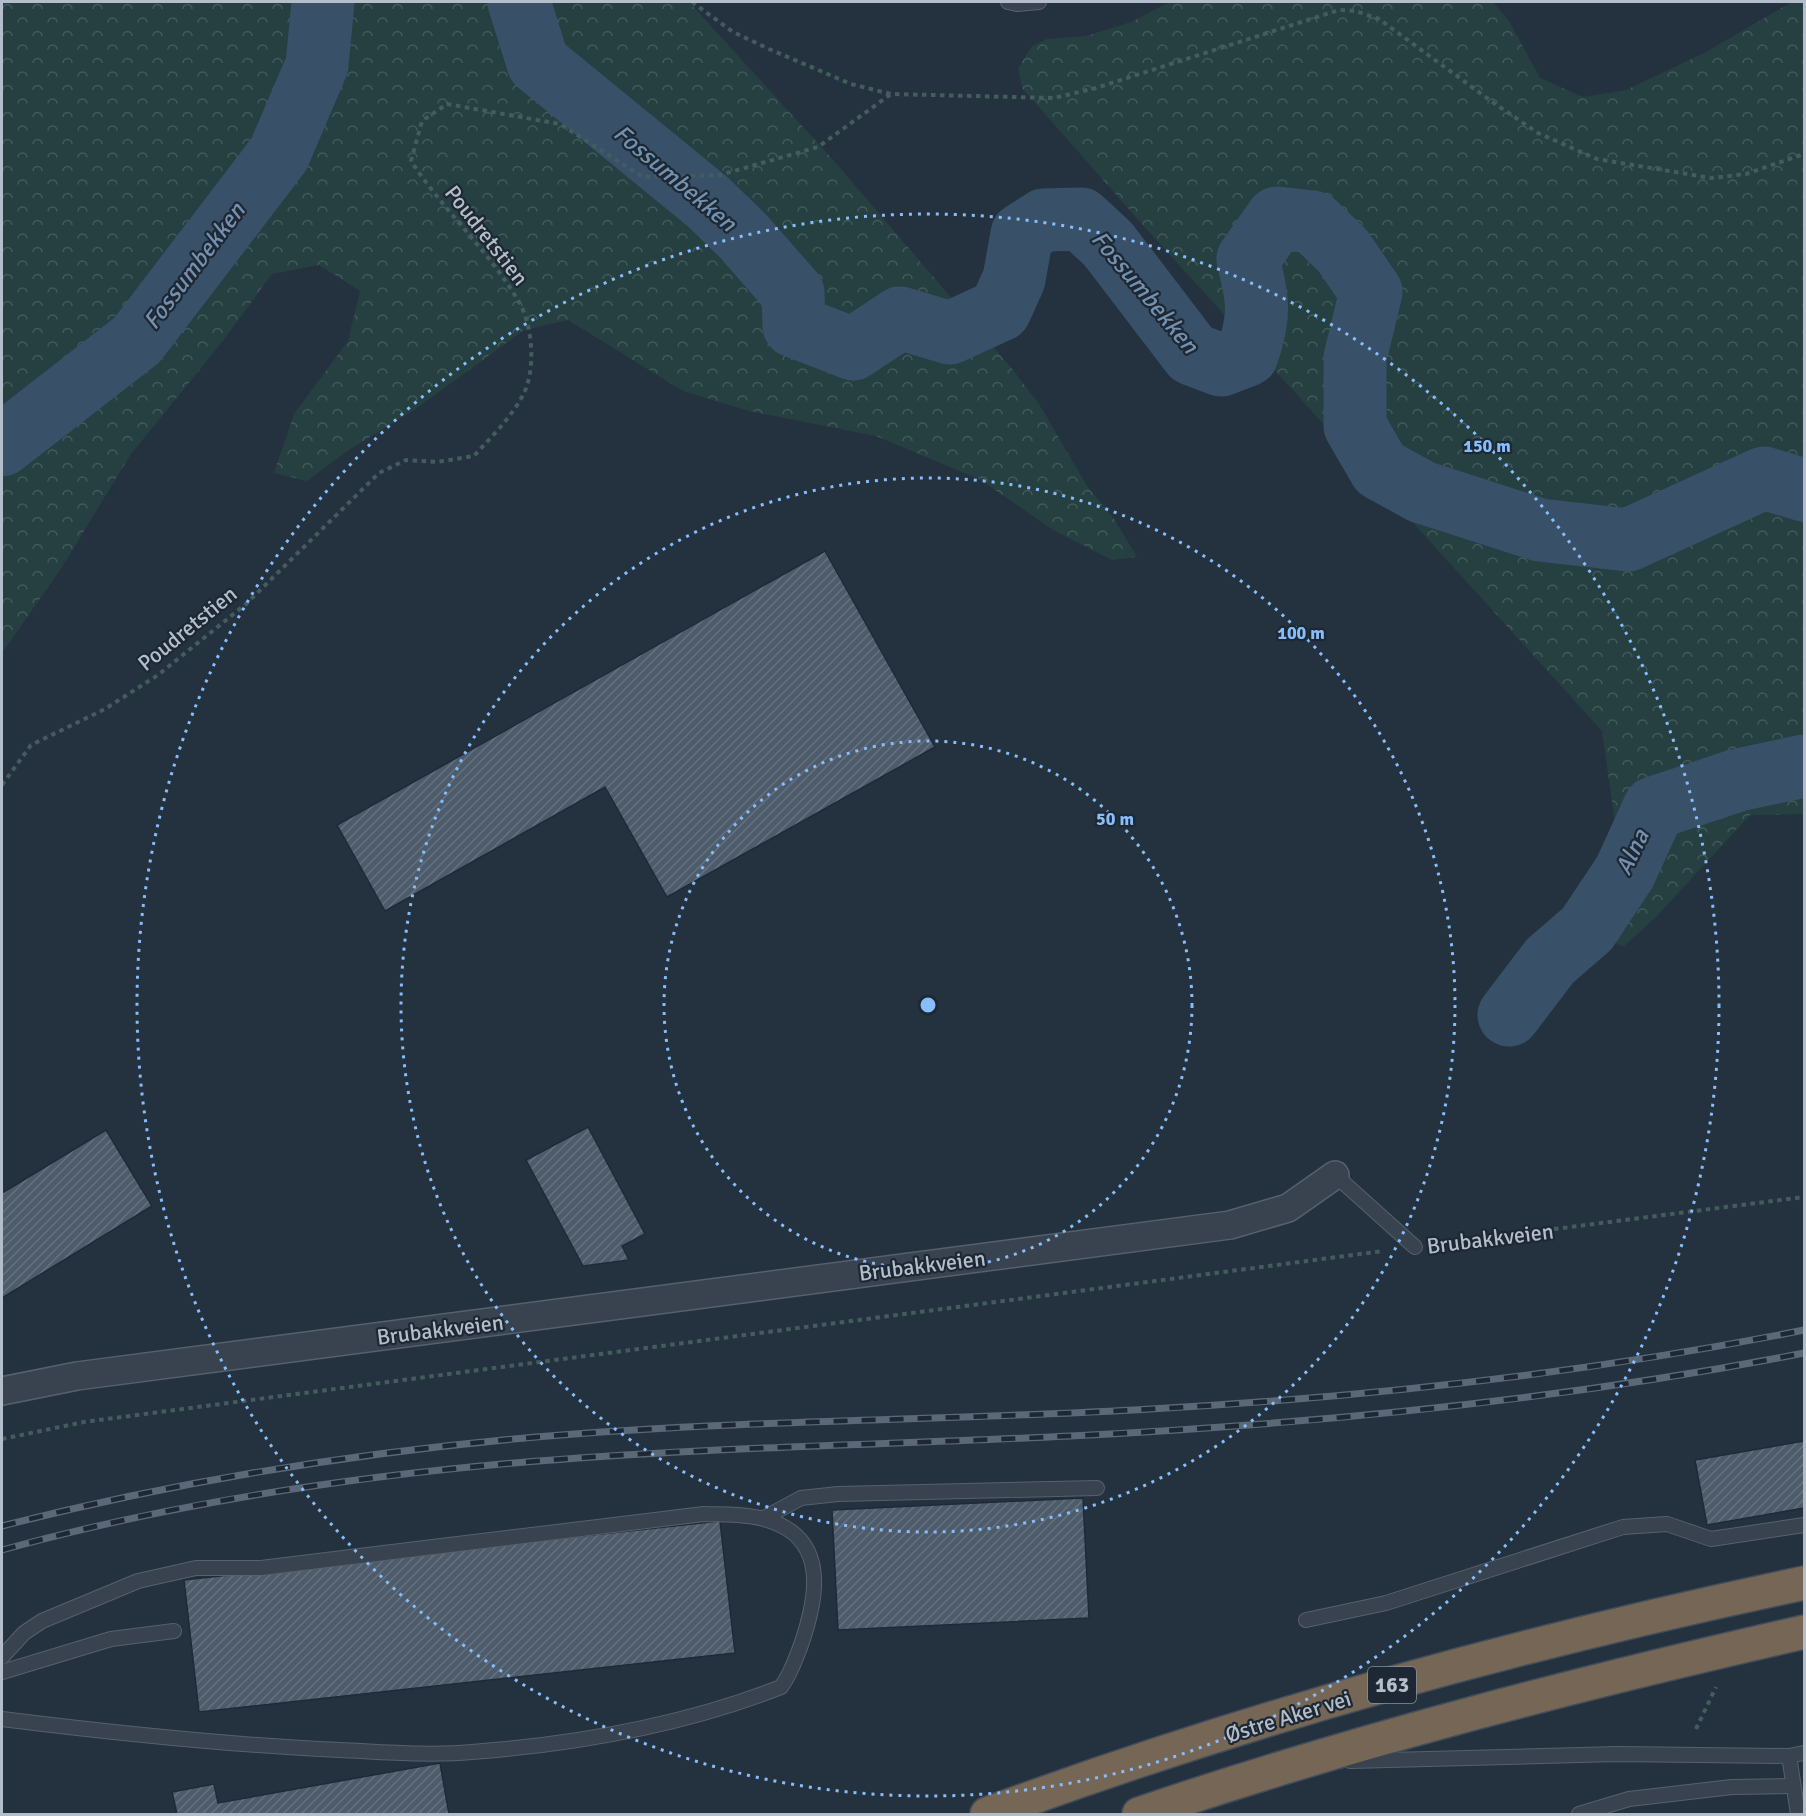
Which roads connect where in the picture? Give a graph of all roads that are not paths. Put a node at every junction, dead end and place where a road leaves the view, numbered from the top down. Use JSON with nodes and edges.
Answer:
{"nodes":[{"id":1,"x":1008,"y":2,"type":"edge"},
{"id":2,"x":1040,"y":2,"type":"edge"},
{"id":3,"x":1335,"y":1175,"type":"joint"},
{"id":4,"x":1416,"y":1247,"type":"road end"},
{"id":5,"x":2,"y":1391,"type":"edge"},
{"id":6,"x":1097,"y":1488,"type":"dead end"},
{"id":7,"x":764,"y":1518,"type":"junction"},
{"id":8,"x":1804,"y":1525,"type":"edge"},
{"id":9,"x":1804,"y":1582,"type":"edge"},
{"id":10,"x":1306,"y":1620,"type":"dead end"},
{"id":11,"x":174,"y":1631,"type":"dead end"},
{"id":12,"x":1804,"y":1632,"type":"edge"},
{"id":13,"x":2,"y":1657,"type":"edge"},
{"id":14,"x":2,"y":1672,"type":"edge"},
{"id":15,"x":2,"y":1719,"type":"edge"},
{"id":16,"x":1804,"y":1753,"type":"edge"},
{"id":17,"x":1789,"y":1756,"type":"junction"},
{"id":18,"x":1308,"y":1761,"type":"junction"},
{"id":19,"x":1793,"y":1786,"type":"junction"},
{"id":20,"x":987,"y":1815,"type":"edge"},
{"id":21,"x":1139,"y":1815,"type":"edge"},
{"id":22,"x":1579,"y":1815,"type":"edge"},
{"id":23,"x":1798,"y":1815,"type":"edge"}],
"edges":[{"from":1,"to":2,"type":"lane"},
{"from":3,"to":4,"type":"lane","name":"Brubakkveien"},
{"from":3,"to":5,"type":"street","name":"Brubakkveien"},
{"from":6,"to":7,"type":"lane"},
{"from":7,"to":13,"type":"lane"},
{"from":7,"to":15,"type":"lane"},
{"from":8,"to":10,"type":"lane"},
{"from":9,"to":20,"type":"highway","name":"Østre Aker vei","number":"163"},
{"from":11,"to":14,"type":"lane"},
{"from":12,"to":18,"type":"highway","number":"163"},
{"from":16,"to":17,"type":"lane"},
{"from":17,"to":18,"type":"lane"},
{"from":17,"to":19,"type":"lane"},
{"from":18,"to":21,"type":"highway","number":"163"},
{"from":19,"to":22,"type":"lane"},
{"from":19,"to":23,"type":"lane"}]}
